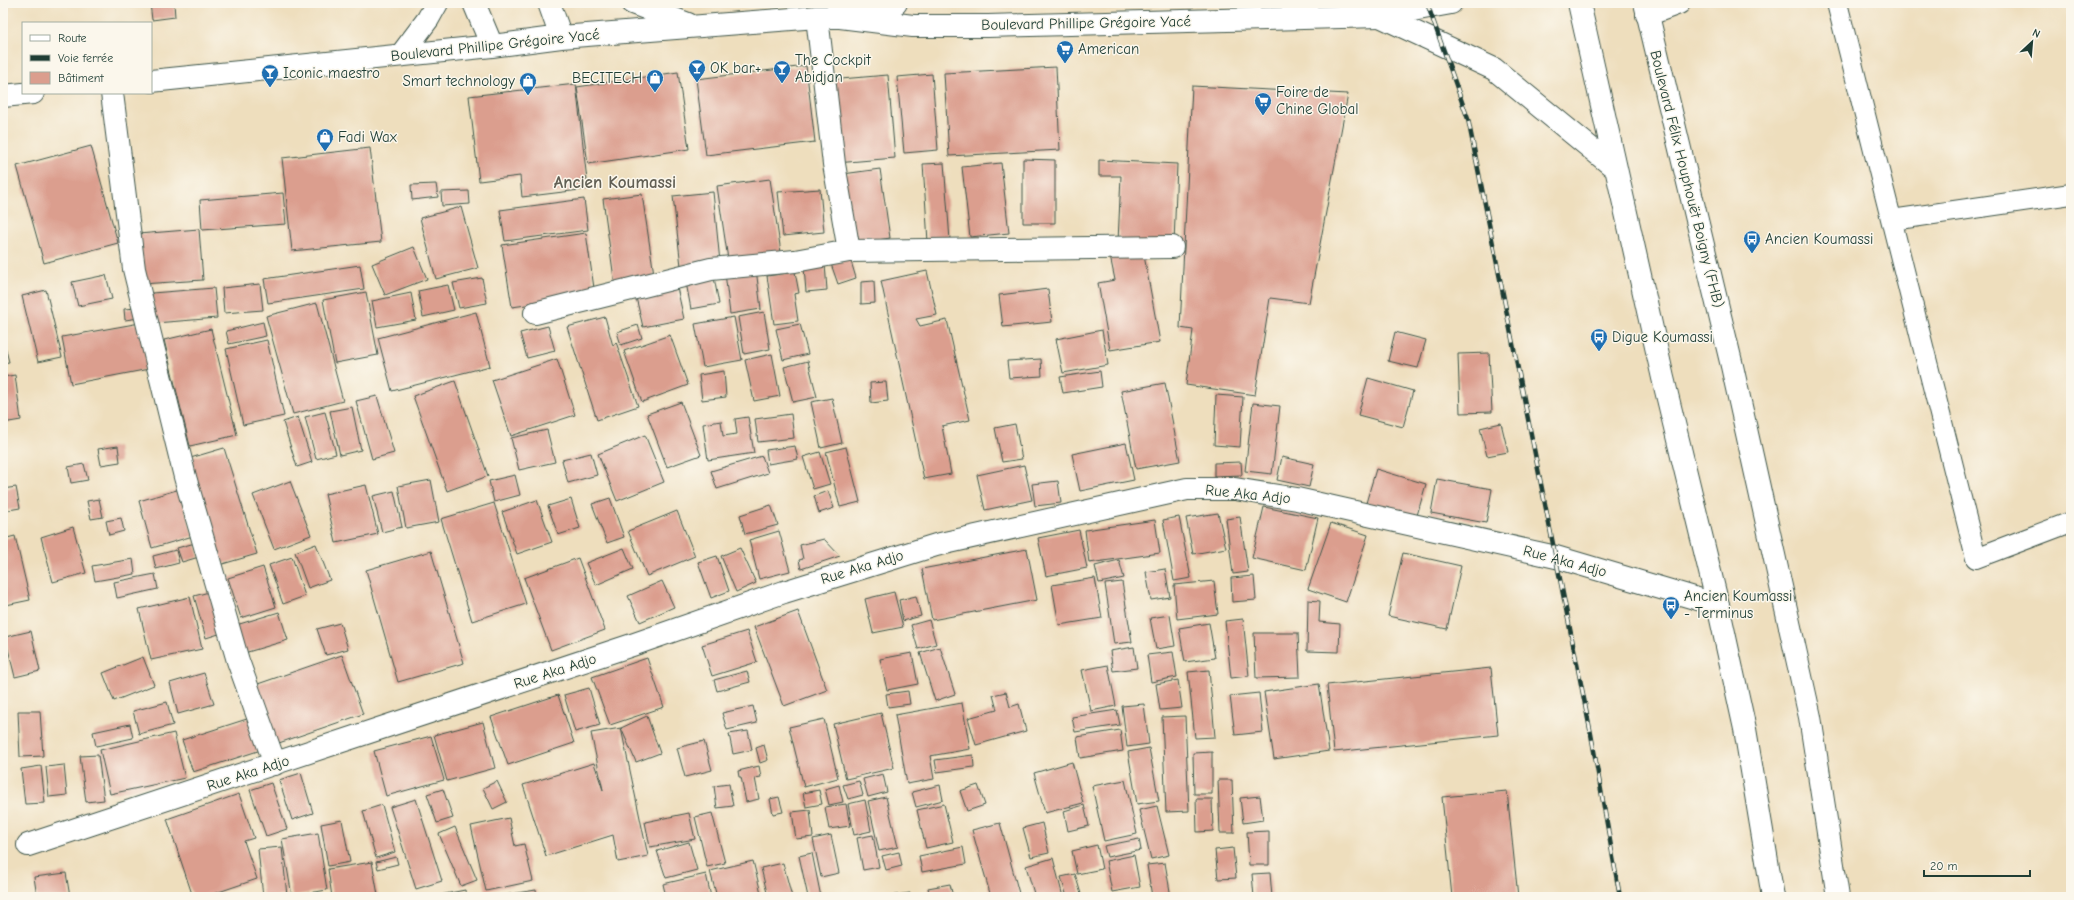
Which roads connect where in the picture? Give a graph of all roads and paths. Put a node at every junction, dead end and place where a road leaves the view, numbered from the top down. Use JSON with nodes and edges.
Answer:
{"nodes":[{"id":1,"x":437,"y":3,"type":"edge"},
{"id":2,"x":474,"y":3,"type":"edge"},
{"id":3,"x":548,"y":3,"type":"edge"},
{"id":4,"x":632,"y":3,"type":"edge"},
{"id":5,"x":896,"y":3,"type":"edge"},
{"id":6,"x":1451,"y":3,"type":"edge"},
{"id":7,"x":1579,"y":3,"type":"edge"},
{"id":8,"x":1679,"y":3,"type":"edge"},
{"id":9,"x":1837,"y":3,"type":"edge"},
{"id":10,"x":1646,"y":9,"type":"edge"},
{"id":11,"x":1380,"y":16,"type":"junction"},
{"id":12,"x":817,"y":17,"type":"junction"},
{"id":13,"x":840,"y":17,"type":"junction"},
{"id":14,"x":693,"y":26,"type":"junction"},
{"id":15,"x":560,"y":37,"type":"junction"},
{"id":16,"x":492,"y":46,"type":"junction"},
{"id":17,"x":401,"y":55,"type":"junction"},
{"id":18,"x":152,"y":81,"type":"edge"},
{"id":19,"x":23,"y":94,"type":"edge"},
{"id":20,"x":112,"y":94,"type":"edge"},
{"id":21,"x":3,"y":96,"type":"edge"},
{"id":22,"x":1615,"y":168,"type":"junction"},
{"id":23,"x":2071,"y":194,"type":"edge"},
{"id":24,"x":1892,"y":220,"type":"junction"},
{"id":25,"x":1172,"y":247,"type":"dead end"},
{"id":26,"x":849,"y":251,"type":"junction"},
{"id":27,"x":534,"y":313,"type":"dead end"},
{"id":28,"x":2071,"y":522,"type":"edge"},
{"id":29,"x":1718,"y":605,"type":"junction"},
{"id":30,"x":275,"y":764,"type":"junction"},
{"id":31,"x":28,"y":845,"type":"dead end"},
{"id":32,"x":1773,"y":897,"type":"edge"},
{"id":33,"x":1838,"y":897,"type":"edge"}],
"edges":[{"from":1,"to":17,"type":"main road"},
{"from":2,"to":16,"type":"main road"},
{"from":3,"to":15,"type":"main road"},
{"from":4,"to":14,"type":"main road"},
{"from":5,"to":13,"type":"main road","name":"Boulevard Phillipe Grégoire Yacé"},
{"from":6,"to":11,"type":"main road","name":"Boulevard Phillipe Grégoire Yacé"},
{"from":7,"to":22,"type":"main road"},
{"from":8,"to":10,"type":"main road"},
{"from":9,"to":24,"type":"lane"},
{"from":10,"to":33,"type":"main road","name":"Boulevard Félix Houphouët Boigny (FHB)"},
{"from":11,"to":13,"type":"main road","name":"Boulevard Phillipe Grégoire Yacé"},
{"from":11,"to":22,"type":"main road"},
{"from":12,"to":13,"type":"main road","name":"Boulevard Phillipe Grégoire Yacé"},
{"from":12,"to":14,"type":"main road","name":"Boulevard Phillipe Grégoire Yacé"},
{"from":12,"to":26,"type":"main road"},
{"from":14,"to":15,"type":"main road","name":"Boulevard Phillipe Grégoire Yacé"},
{"from":15,"to":16,"type":"main road","name":"Boulevard Phillipe Grégoire Yacé"},
{"from":16,"to":17,"type":"main road","name":"Boulevard Phillipe Grégoire Yacé"},
{"from":17,"to":18,"type":"main road","name":"Boulevard Phillipe Grégoire Yacé"},
{"from":19,"to":21,"type":"main road"},
{"from":20,"to":30,"type":"main road"},
{"from":22,"to":29,"type":"main road"},
{"from":23,"to":24,"type":"lane"},
{"from":24,"to":28,"type":"lane"},
{"from":25,"to":26,"type":"main road"},
{"from":26,"to":27,"type":"main road"},
{"from":29,"to":30,"type":"main road","name":"Rue Aka Adjo"},
{"from":29,"to":32,"type":"main road"},
{"from":30,"to":31,"type":"main road","name":"Rue Aka Adjo"}]}
